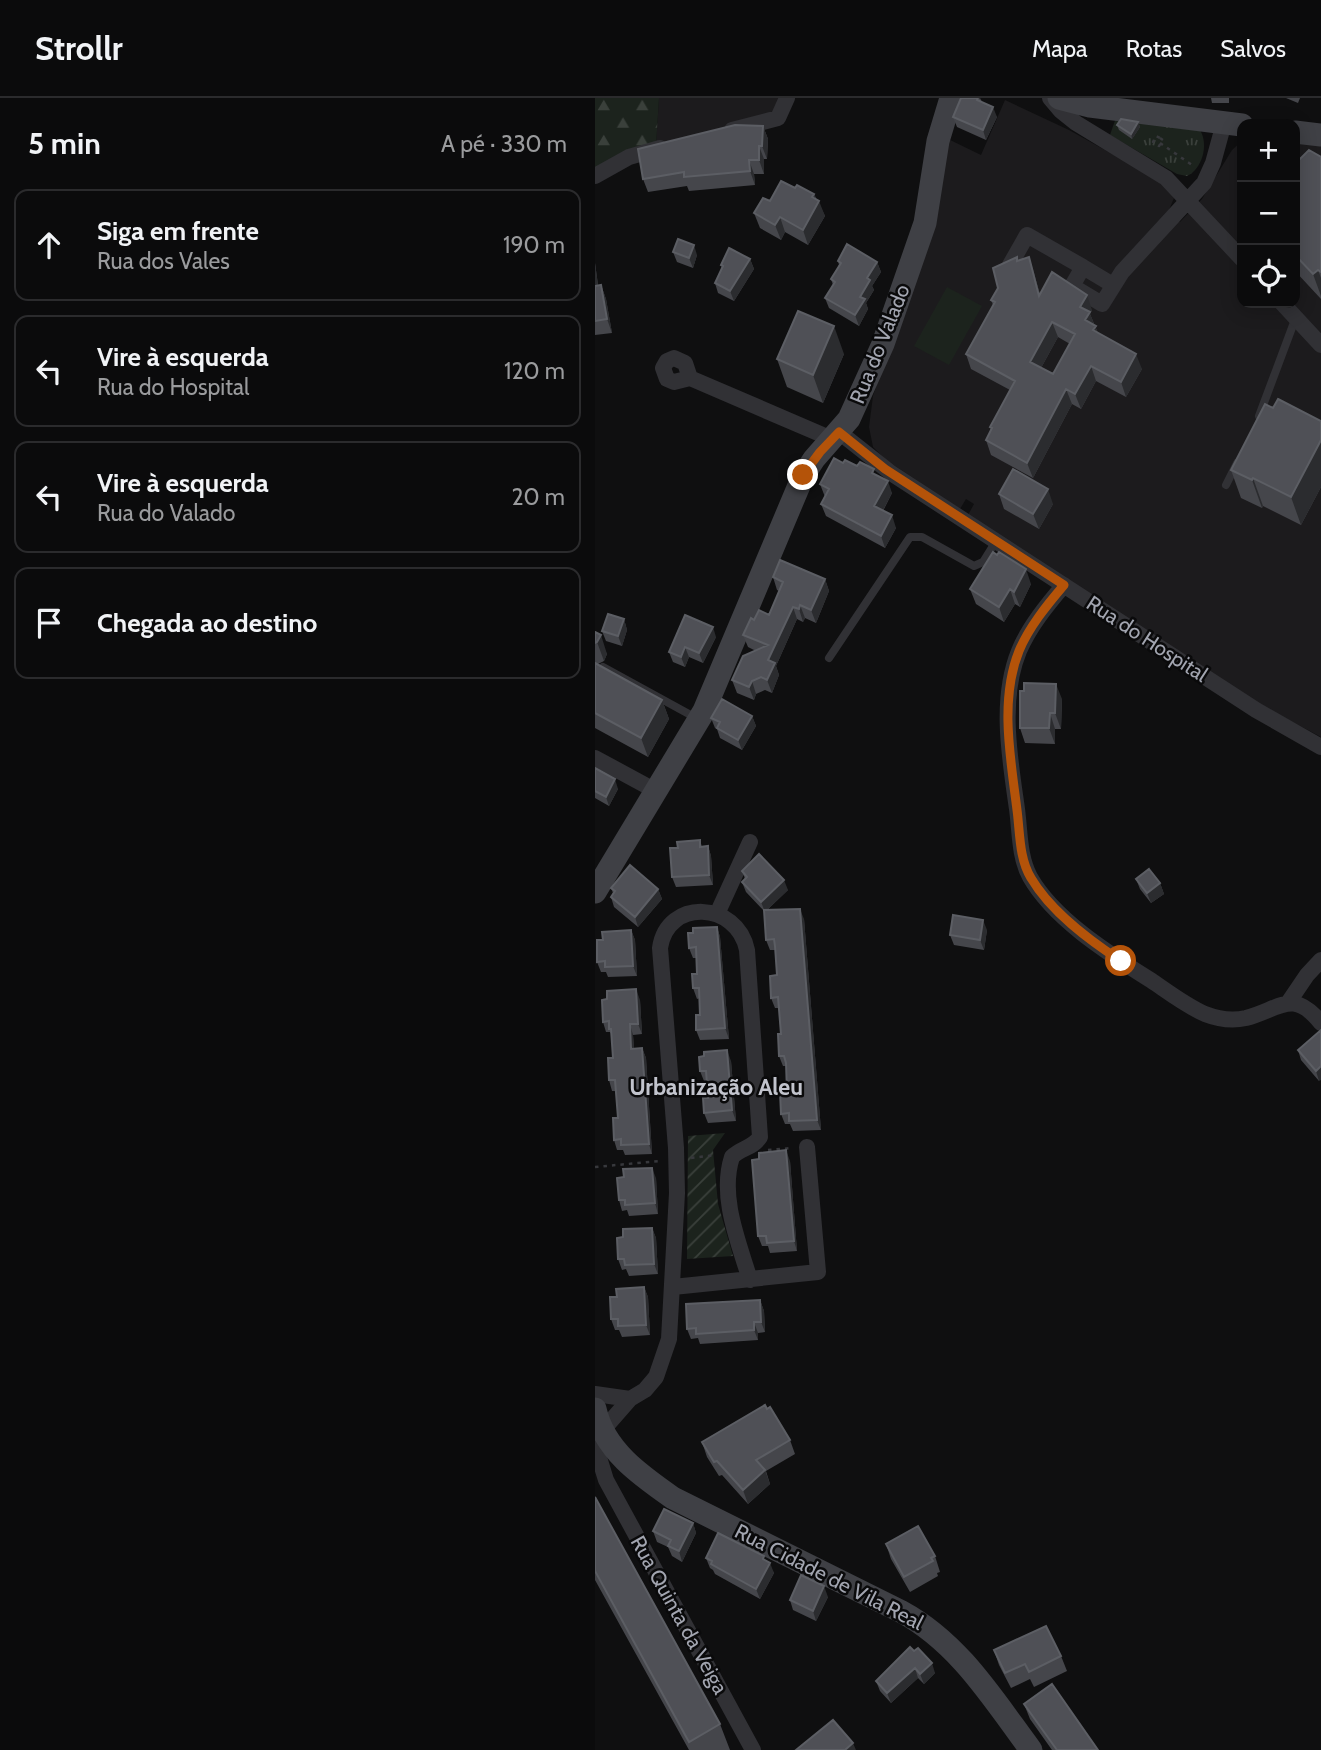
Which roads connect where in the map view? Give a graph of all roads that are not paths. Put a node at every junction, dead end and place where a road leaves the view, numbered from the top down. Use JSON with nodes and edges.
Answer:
{"nodes":[{"id":1,"x":787,"y":98,"type":"edge"},
{"id":2,"x":1050,"y":98,"type":"edge"},
{"id":3,"x":1059,"y":98,"type":"edge"},
{"id":4,"x":951,"y":100,"type":"edge"},
{"id":5,"x":1233,"y":124,"type":"edge"},
{"id":6,"x":722,"y":133,"type":"edge"},
{"id":7,"x":1300,"y":133,"type":"edge"},
{"id":8,"x":1321,"y":135,"type":"edge"},
{"id":9,"x":673,"y":145,"type":"edge"},
{"id":10,"x":595,"y":176,"type":"edge"},
{"id":11,"x":1189,"y":201,"type":"junction"},
{"id":12,"x":1237,"y":238,"type":"edge"},
{"id":13,"x":1230,"y":246,"type":"junction"},
{"id":14,"x":1237,"y":254,"type":"edge"},
{"id":15,"x":1010,"y":265,"type":"edge"},
{"id":16,"x":1287,"y":308,"type":"edge"},
{"id":17,"x":1296,"y":317,"type":"junction"},
{"id":18,"x":1321,"y":345,"type":"edge"},
{"id":19,"x":690,"y":378,"type":"dead end"},
{"id":20,"x":1256,"y":422,"type":"edge"},
{"id":21,"x":835,"y":435,"type":"junction"},
{"id":22,"x":1238,"y":460,"type":"edge"},
{"id":23,"x":1226,"y":485,"type":"dead end"},
{"id":24,"x":996,"y":541,"type":"junction"},
{"id":25,"x":1064,"y":585,"type":"junction"},
{"id":26,"x":829,"y":658,"type":"dead end"},
{"id":27,"x":603,"y":667,"type":"edge"},
{"id":28,"x":700,"y":720,"type":"junction"},
{"id":29,"x":1321,"y":747,"type":"edge"},
{"id":30,"x":595,"y":758,"type":"edge"},
{"id":31,"x":656,"y":791,"type":"junction"},
{"id":32,"x":750,"y":842,"type":"dead end"},
{"id":33,"x":597,"y":885,"type":"edge"},
{"id":34,"x":717,"y":914,"type":"junction"},
{"id":35,"x":1321,"y":960,"type":"edge"},
{"id":36,"x":1288,"y":1003,"type":"junction"},
{"id":37,"x":1321,"y":1023,"type":"edge"},
{"id":38,"x":807,"y":1147,"type":"road end"},
{"id":39,"x":750,"y":1280,"type":"junction"},
{"id":40,"x":673,"y":1287,"type":"junction"},
{"id":41,"x":595,"y":1394,"type":"edge"},
{"id":42,"x":630,"y":1399,"type":"junction"},
{"id":43,"x":595,"y":1409,"type":"edge"},
{"id":44,"x":602,"y":1431,"type":"junction"},
{"id":45,"x":623,"y":1457,"type":"junction"},
{"id":46,"x":606,"y":1480,"type":"junction"},
{"id":47,"x":753,"y":1750,"type":"edge"},
{"id":48,"x":1031,"y":1750,"type":"edge"}],
"edges":[{"from":1,"to":6,"type":"street"},
{"from":2,"to":11,"type":"street"},
{"from":3,"to":5,"type":"street"},
{"from":4,"to":21,"type":"street","name":"Rua do Valado"},
{"from":5,"to":11,"type":"street"},
{"from":7,"to":8,"type":"street"},
{"from":9,"to":10,"type":"street"},
{"from":11,"to":13,"type":"street"},
{"from":11,"to":15,"type":"street"},
{"from":12,"to":13,"type":"street"},
{"from":13,"to":14,"type":"street"},
{"from":16,"to":17,"type":"street"},
{"from":17,"to":18,"type":"street"},
{"from":17,"to":20,"type":"lane"},
{"from":19,"to":21,"type":"street","name":"Rua do Hospital"},
{"from":21,"to":24,"type":"street","name":"Rua do Hospital"},
{"from":21,"to":28,"type":"street","name":"Rua do Valado"},
{"from":22,"to":23,"type":"lane"},
{"from":24,"to":25,"type":"street","name":"Rua do Hospital"},
{"from":24,"to":26,"type":"lane"},
{"from":25,"to":29,"type":"street","name":"Rua do Hospital"},
{"from":25,"to":36,"type":"street"},
{"from":27,"to":28,"type":"lane"},
{"from":28,"to":31,"type":"street","name":"Rua do Valado"},
{"from":30,"to":31,"type":"street"},
{"from":31,"to":33,"type":"street","name":"Rua do Valado"},
{"from":32,"to":34,"type":"street"},
{"from":34,"to":39,"type":"street"},
{"from":34,"to":40,"type":"street"},
{"from":35,"to":36,"type":"street"},
{"from":36,"to":37,"type":"street"},
{"from":38,"to":39,"type":"street"},
{"from":39,"to":40,"type":"street"},
{"from":40,"to":42,"type":"street"},
{"from":41,"to":42,"type":"street"},
{"from":42,"to":44,"type":"street"},
{"from":43,"to":44,"type":"street","name":"Rua Cidade de Vila Real"},
{"from":44,"to":45,"type":"street","name":"Rua Cidade de Vila Real"},
{"from":44,"to":46,"type":"street","name":"Rua Quinta da Veiga"},
{"from":45,"to":46,"type":"street"},
{"from":45,"to":48,"type":"street","name":"Rua Cidade de Vila Real"},
{"from":46,"to":47,"type":"street","name":"Rua Quinta da Veiga"}]}
